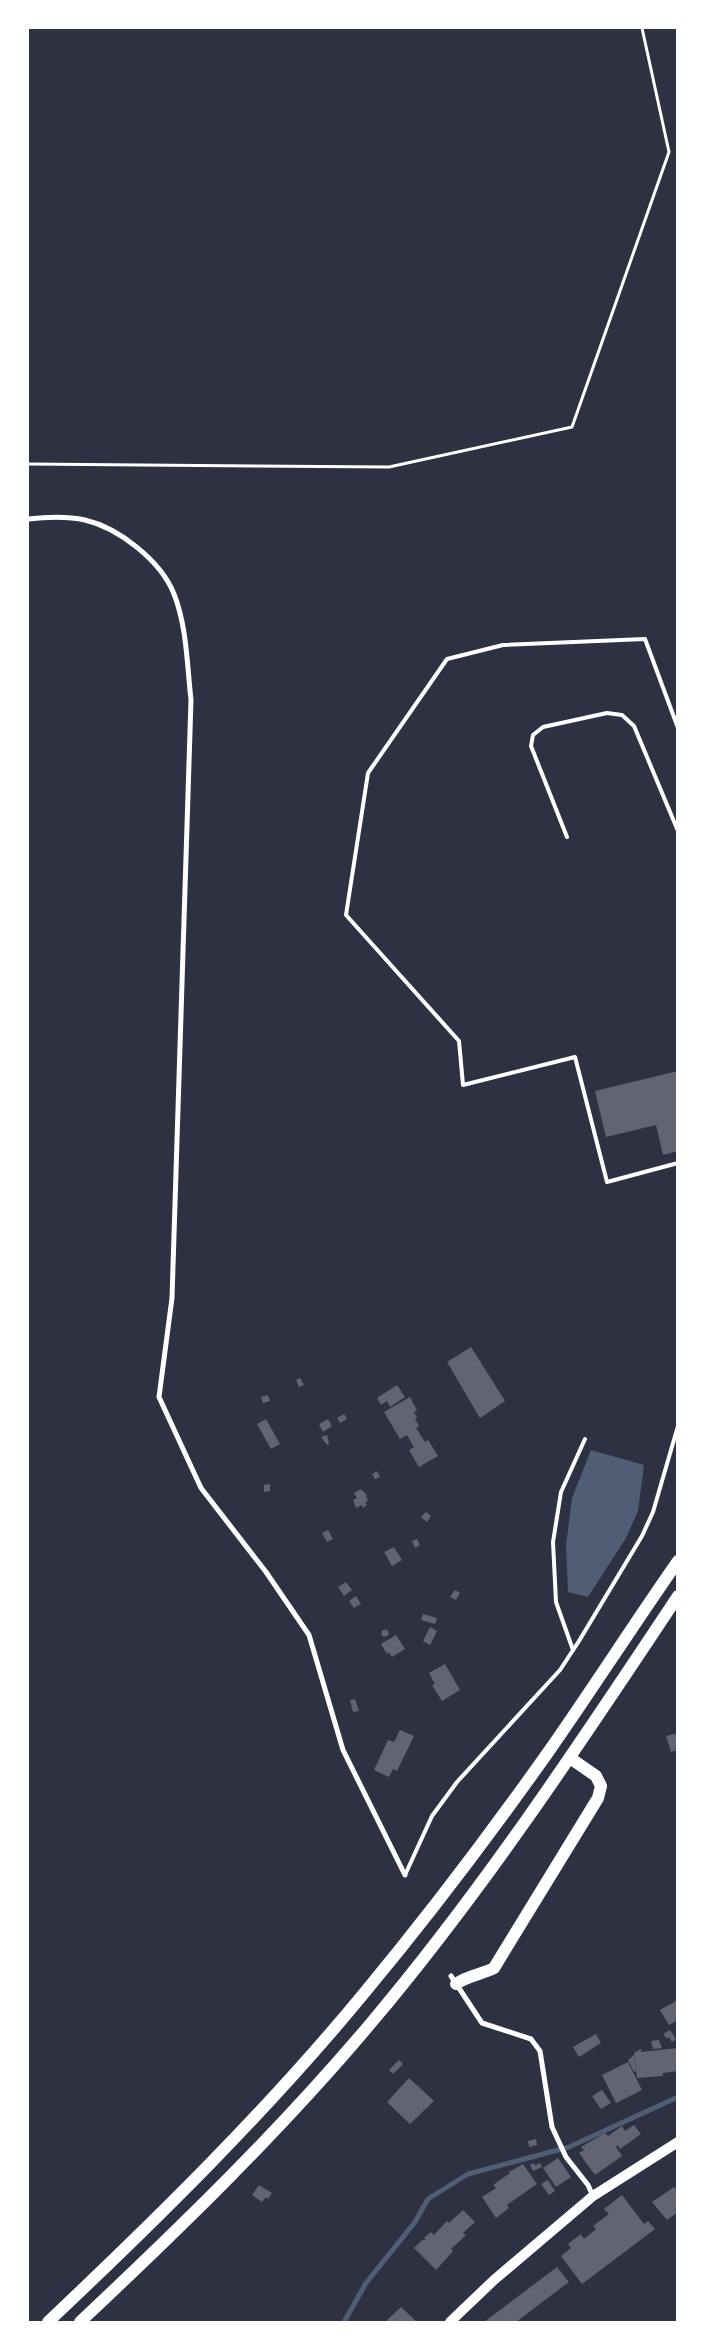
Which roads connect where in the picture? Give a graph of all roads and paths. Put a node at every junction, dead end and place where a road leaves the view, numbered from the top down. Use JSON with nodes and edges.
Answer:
{"nodes":[{"id":1,"x":642,"y":28,"type":"edge"},
{"id":2,"x":28,"y":464,"type":"edge"},
{"id":3,"x":28,"y":519,"type":"edge"},
{"id":4,"x":678,"y":728,"type":"edge"},
{"id":5,"x":678,"y":831,"type":"edge"},
{"id":6,"x":567,"y":837,"type":"dead end"},
{"id":7,"x":678,"y":1163,"type":"edge"},
{"id":8,"x":678,"y":1426,"type":"edge"},
{"id":9,"x":584,"y":1439,"type":"dead end"},
{"id":10,"x":678,"y":1561,"type":"edge"},
{"id":11,"x":678,"y":1596,"type":"edge"},
{"id":12,"x":573,"y":1650,"type":"junction"},
{"id":13,"x":570,"y":1758,"type":"junction"},
{"id":14,"x":405,"y":1875,"type":"joint"},
{"id":15,"x":454,"y":1980,"type":"joint"},
{"id":16,"x":678,"y":2142,"type":"edge"},
{"id":17,"x":593,"y":2196,"type":"junction"},
{"id":18,"x":48,"y":2322,"type":"edge"},
{"id":19,"x":80,"y":2322,"type":"edge"},
{"id":20,"x":450,"y":2322,"type":"edge"}],
"edges":[{"from":1,"to":2,"type":"path"},
{"from":3,"to":14,"type":"street"},
{"from":4,"to":7,"type":"lane"},
{"from":5,"to":6,"type":"lane"},
{"from":8,"to":12,"type":"lane"},
{"from":9,"to":12,"type":"lane"},
{"from":10,"to":18,"type":"highway"},
{"from":11,"to":13,"type":"highway"},
{"from":12,"to":14,"type":"lane"},
{"from":13,"to":15,"type":"highway"},
{"from":13,"to":19,"type":"highway"},
{"from":15,"to":17,"type":"street"},
{"from":16,"to":17,"type":"main road"},
{"from":17,"to":20,"type":"main road"}]}
